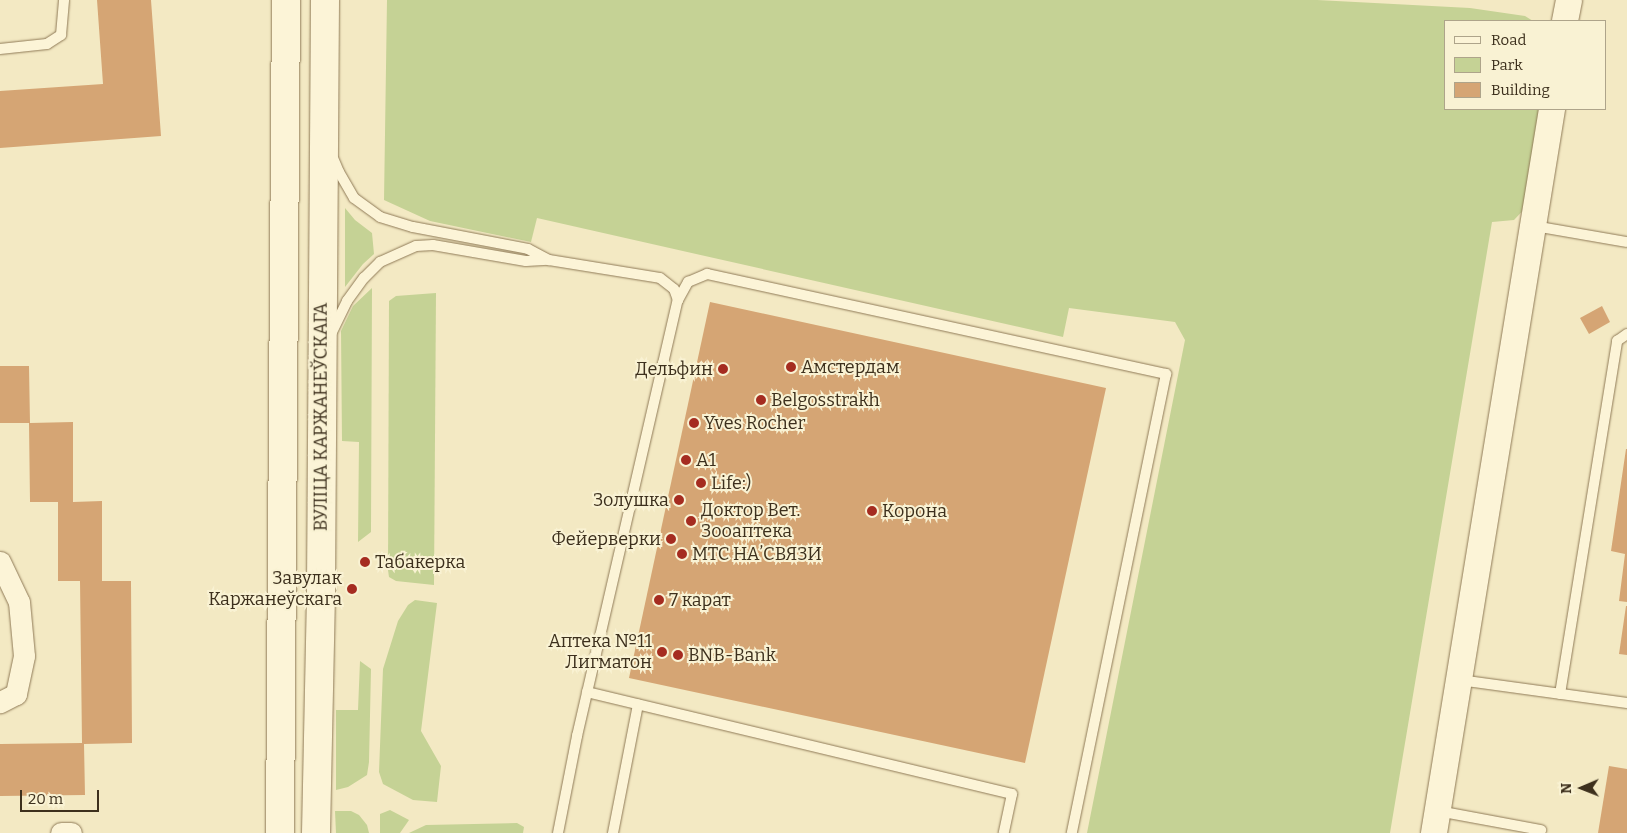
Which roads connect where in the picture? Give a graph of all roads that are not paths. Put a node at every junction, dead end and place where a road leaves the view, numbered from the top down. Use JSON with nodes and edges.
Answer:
{"nodes":[{"id":1,"x":64,"y":0,"type":"edge"},
{"id":2,"x":286,"y":0,"type":"edge"},
{"id":3,"x":325,"y":0,"type":"edge"},
{"id":4,"x":1568,"y":0,"type":"edge"},
{"id":5,"x":1566,"y":20,"type":"edge"},
{"id":6,"x":0,"y":49,"type":"edge"},
{"id":7,"x":1552,"y":110,"type":"edge"},
{"id":8,"x":323,"y":132,"type":"junction"},
{"id":9,"x":1533,"y":226,"type":"junction"},
{"id":10,"x":1627,"y":242,"type":"edge"},
{"id":11,"x":549,"y":260,"type":"junction"},
{"id":12,"x":678,"y":300,"type":"junction"},
{"id":13,"x":1627,"y":334,"type":"edge"},
{"id":14,"x":321,"y":371,"type":"junction"},
{"id":15,"x":0,"y":562,"type":"edge"},
{"id":16,"x":1458,"y":680,"type":"junction"},
{"id":17,"x":587,"y":692,"type":"junction"},
{"id":18,"x":1560,"y":694,"type":"junction"},
{"id":19,"x":0,"y":702,"type":"edge"},
{"id":20,"x":1627,"y":702,"type":"edge"},
{"id":21,"x":638,"y":704,"type":"junction"},
{"id":22,"x":1436,"y":822,"type":"edge"},
{"id":23,"x":1541,"y":830,"type":"dead end"},
{"id":24,"x":60,"y":833,"type":"edge"},
{"id":25,"x":71,"y":833,"type":"edge"},
{"id":26,"x":280,"y":833,"type":"edge"},
{"id":27,"x":316,"y":833,"type":"edge"},
{"id":28,"x":558,"y":833,"type":"edge"},
{"id":29,"x":613,"y":833,"type":"edge"},
{"id":30,"x":1004,"y":833,"type":"edge"},
{"id":31,"x":1072,"y":833,"type":"edge"}],
"edges":[{"from":1,"to":6,"type":"lane"},
{"from":2,"to":26,"type":"main road","name":"ВУЛІЦА КАРЖАНЕЎСКАГА"},
{"from":3,"to":8,"type":"main road","name":"ВУЛІЦА КАРЖАНЕЎСКАГА"},
{"from":4,"to":5,"type":"street"},
{"from":7,"to":9,"type":"street"},
{"from":8,"to":11,"type":"lane"},
{"from":8,"to":14,"type":"main road","name":"ВУЛІЦА КАРЖАНЕЎСКАГА"},
{"from":9,"to":10,"type":"lane"},
{"from":9,"to":16,"type":"street"},
{"from":11,"to":12,"type":"lane"},
{"from":11,"to":14,"type":"lane"},
{"from":12,"to":17,"type":"lane"},
{"from":12,"to":31,"type":"lane"},
{"from":13,"to":18,"type":"lane"},
{"from":14,"to":27,"type":"main road","name":"ВУЛІЦА КАРЖАНЕЎСКАГА"},
{"from":15,"to":19,"type":"street"},
{"from":16,"to":18,"type":"lane"},
{"from":16,"to":22,"type":"street"},
{"from":17,"to":21,"type":"lane"},
{"from":17,"to":28,"type":"lane"},
{"from":18,"to":20,"type":"lane"},
{"from":21,"to":29,"type":"lane"},
{"from":21,"to":30,"type":"lane"},
{"from":22,"to":23,"type":"lane"},
{"from":24,"to":25,"type":"street"}]}
